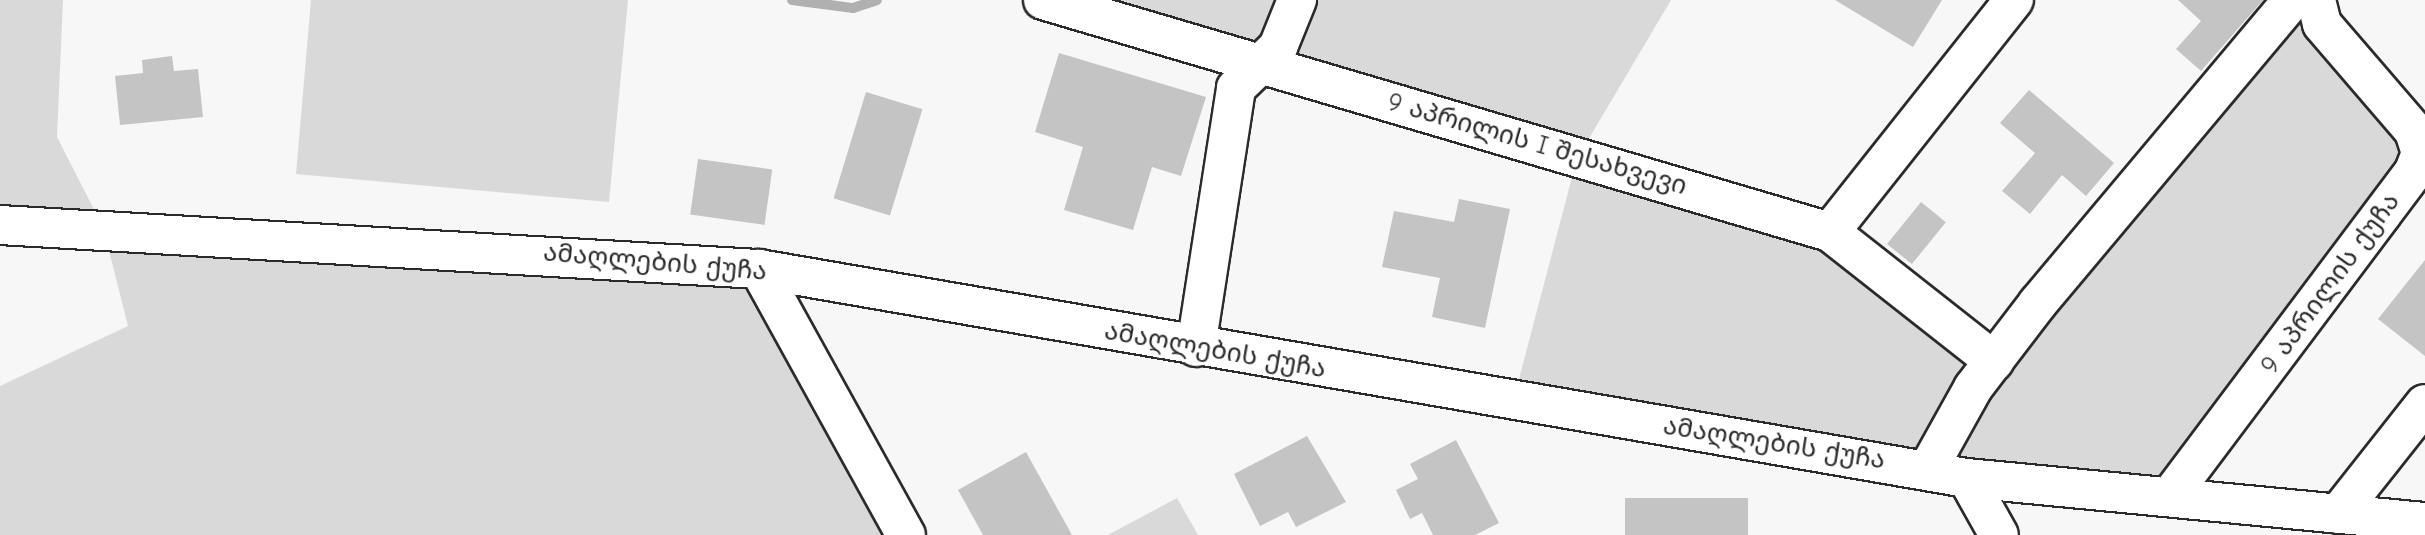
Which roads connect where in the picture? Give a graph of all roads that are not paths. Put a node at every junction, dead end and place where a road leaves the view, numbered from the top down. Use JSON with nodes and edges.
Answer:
{"nodes":[{"id":1,"x":1044,"y":0,"type":"edge"},
{"id":2,"x":1297,"y":0,"type":"edge"},
{"id":3,"x":2014,"y":0,"type":"edge"},
{"id":4,"x":2292,"y":0,"type":"edge"},
{"id":5,"x":2316,"y":0,"type":"edge"},
{"id":6,"x":1260,"y":64,"type":"junction"},
{"id":7,"x":2419,"y":164,"type":"edge"},
{"id":8,"x":0,"y":225,"type":"edge"},
{"id":9,"x":1830,"y":232,"type":"junction"},
{"id":10,"x":759,"y":269,"type":"junction"},
{"id":11,"x":1196,"y":348,"type":"junction"},
{"id":12,"x":1994,"y":361,"type":"junction"},
{"id":13,"x":2425,"y":404,"type":"edge"},
{"id":14,"x":1928,"y":469,"type":"junction"},
{"id":15,"x":1967,"y":478,"type":"junction"},
{"id":16,"x":2171,"y":495,"type":"junction"},
{"id":17,"x":2338,"y":514,"type":"junction"},
{"id":18,"x":2425,"y":522,"type":"edge"},
{"id":19,"x":906,"y":535,"type":"edge"},
{"id":20,"x":1999,"y":535,"type":"edge"}],
"edges":[{"from":1,"to":6,"type":"street","name":"9 აპრილის I შესახვევი"},
{"from":2,"to":6,"type":"street"},
{"from":3,"to":9,"type":"street"},
{"from":4,"to":12,"type":"street"},
{"from":5,"to":7,"type":"street","name":"9 აპრილის ქუჩა"},
{"from":6,"to":9,"type":"street","name":"9 აპრილის I შესახვევი"},
{"from":6,"to":11,"type":"street"},
{"from":7,"to":16,"type":"street","name":"9 აპრილის ქუჩა"},
{"from":8,"to":10,"type":"street","name":"ამაღლების ქუჩა"},
{"from":9,"to":12,"type":"street","name":"9 აპრილის I შესახვევი"},
{"from":10,"to":11,"type":"street","name":"ამაღლების ქუჩა"},
{"from":10,"to":19,"type":"street"},
{"from":11,"to":14,"type":"street","name":"ამაღლების ქუჩა"},
{"from":12,"to":14,"type":"street"},
{"from":13,"to":17,"type":"street"},
{"from":14,"to":15,"type":"street","name":"ამაღლების ქუჩა"},
{"from":15,"to":16,"type":"street","name":"ამაღლების ქუჩა"},
{"from":15,"to":20,"type":"street"},
{"from":16,"to":17,"type":"street","name":"ამაღლების ქუჩა"},
{"from":17,"to":18,"type":"street","name":"ამაღლების ქუჩა"}]}
